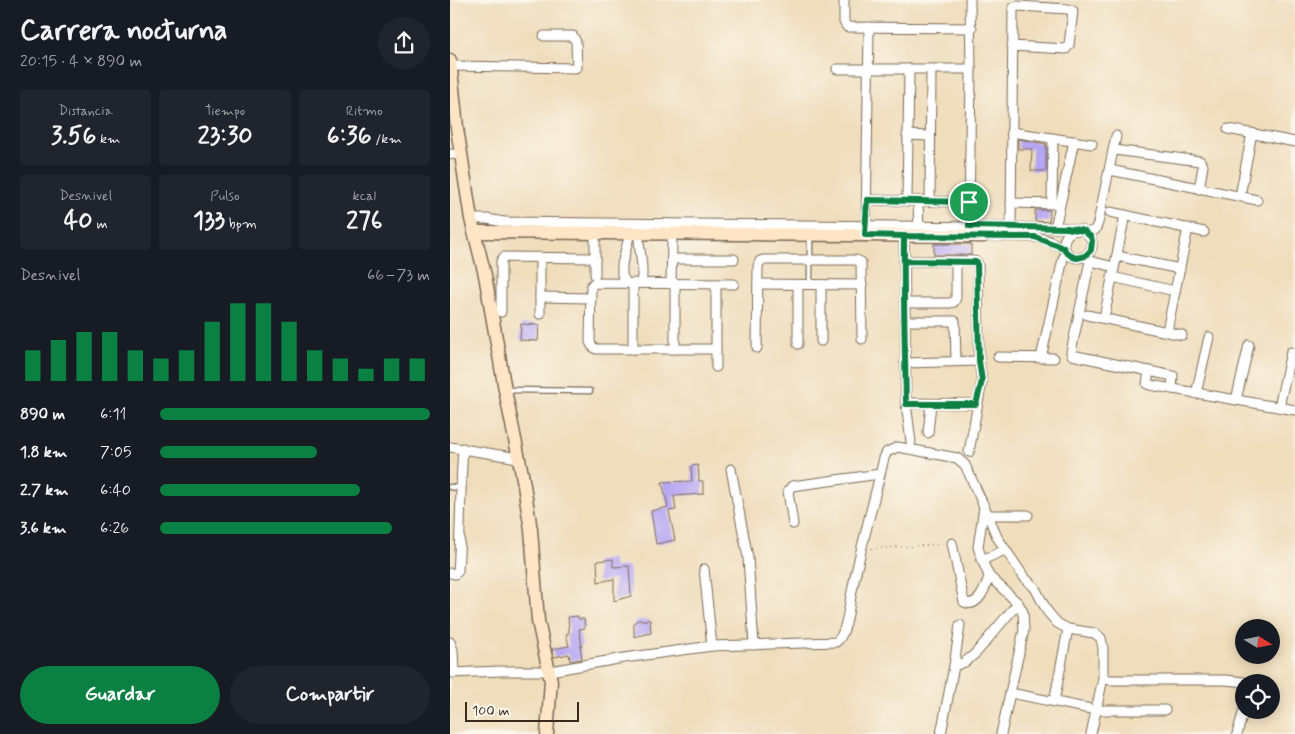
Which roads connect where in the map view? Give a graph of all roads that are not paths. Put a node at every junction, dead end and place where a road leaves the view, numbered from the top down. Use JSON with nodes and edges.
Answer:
{"nodes":[{"id":1,"x":844,"y":0,"type":"edge"},
{"id":2,"x":970,"y":0,"type":"edge"},
{"id":3,"x":869,"y":27,"type":"junction"},
{"id":4,"x":972,"y":28,"type":"junction"},
{"id":5,"x":544,"y":36,"type":"dead end"},
{"id":6,"x":1012,"y":46,"type":"junction"},
{"id":7,"x":450,"y":63,"type":"edge"},
{"id":8,"x":869,"y":68,"type":"junction"},
{"id":9,"x":908,"y":69,"type":"junction"},
{"id":10,"x":931,"y":69,"type":"junction"},
{"id":11,"x":972,"y":69,"type":"junction"},
{"id":12,"x":837,"y":70,"type":"dead end"},
{"id":13,"x":451,"y":85,"type":"edge"},
{"id":14,"x":1228,"y":129,"type":"dead end"},
{"id":15,"x":1011,"y":132,"type":"junction"},
{"id":16,"x":1252,"y":134,"type":"junction"},
{"id":17,"x":907,"y":136,"type":"junction"},
{"id":18,"x":930,"y":136,"type":"junction"},
{"id":19,"x":1116,"y":136,"type":"dead end"},
{"id":20,"x":1053,"y":138,"type":"junction"},
{"id":21,"x":1074,"y":141,"type":"junction"},
{"id":22,"x":1295,"y":142,"type":"edge"},
{"id":23,"x":1092,"y":144,"type":"dead end"},
{"id":24,"x":455,"y":148,"type":"edge"},
{"id":25,"x":1114,"y":150,"type":"junction"},
{"id":26,"x":1110,"y":170,"type":"junction"},
{"id":27,"x":1199,"y":189,"type":"junction"},
{"id":28,"x":1240,"y":196,"type":"junction"},
{"id":29,"x":867,"y":200,"type":"junction"},
{"id":30,"x":1257,"y":200,"type":"dead end"},
{"id":31,"x":907,"y":201,"type":"junction"},
{"id":32,"x":918,"y":201,"type":"junction"},
{"id":33,"x":930,"y":201,"type":"junction"},
{"id":34,"x":969,"y":202,"type":"junction"},
{"id":35,"x":1011,"y":203,"type":"junction"},
{"id":36,"x":1056,"y":204,"type":"junction"},
{"id":37,"x":1110,"y":212,"type":"dead end"},
{"id":38,"x":1125,"y":215,"type":"junction"},
{"id":39,"x":473,"y":226,"type":"junction"},
{"id":40,"x":969,"y":226,"type":"junction"},
{"id":41,"x":1010,"y":227,"type":"junction"},
{"id":42,"x":1055,"y":228,"type":"junction"},
{"id":43,"x":1188,"y":228,"type":"junction"},
{"id":44,"x":866,"y":230,"type":"junction"},
{"id":45,"x":1076,"y":230,"type":"junction"},
{"id":46,"x":919,"y":231,"type":"junction"},
{"id":47,"x":984,"y":232,"type":"junction"},
{"id":48,"x":1204,"y":232,"type":"dead end"},
{"id":49,"x":634,"y":233,"type":"junction"},
{"id":50,"x":1088,"y":233,"type":"junction"},
{"id":51,"x":810,"y":235,"type":"junction"},
{"id":52,"x":904,"y":236,"type":"junction"},
{"id":53,"x":595,"y":239,"type":"dead end"},
{"id":54,"x":672,"y":241,"type":"dead end"},
{"id":55,"x":1065,"y":250,"type":"junction"},
{"id":56,"x":1117,"y":256,"type":"junction"},
{"id":57,"x":540,"y":257,"type":"junction"},
{"id":58,"x":595,"y":258,"type":"junction"},
{"id":59,"x":672,"y":258,"type":"junction"},
{"id":60,"x":734,"y":259,"type":"dead end"},
{"id":61,"x":810,"y":259,"type":"junction"},
{"id":62,"x":1088,"y":259,"type":"junction"},
{"id":63,"x":904,"y":261,"type":"junction"},
{"id":64,"x":956,"y":262,"type":"junction"},
{"id":65,"x":1114,"y":267,"type":"junction"},
{"id":66,"x":1180,"y":269,"type":"junction"},
{"id":67,"x":595,"y":275,"type":"dead end"},
{"id":68,"x":1112,"y":278,"type":"junction"},
{"id":69,"x":633,"y":283,"type":"junction"},
{"id":70,"x":673,"y":283,"type":"junction"},
{"id":71,"x":716,"y":284,"type":"junction"},
{"id":72,"x":734,"y":284,"type":"dead end"},
{"id":73,"x":758,"y":284,"type":"junction"},
{"id":74,"x":810,"y":284,"type":"junction"},
{"id":75,"x":798,"y":285,"type":"junction"},
{"id":76,"x":821,"y":285,"type":"junction"},
{"id":77,"x":862,"y":285,"type":"junction"},
{"id":78,"x":1175,"y":291,"type":"junction"},
{"id":79,"x":540,"y":297,"type":"junction"},
{"id":80,"x":591,"y":298,"type":"junction"},
{"id":81,"x":905,"y":303,"type":"junction"},
{"id":82,"x":501,"y":312,"type":"dead end"},
{"id":83,"x":540,"y":314,"type":"dead end"},
{"id":84,"x":1087,"y":315,"type":"dead end"},
{"id":85,"x":1104,"y":318,"type":"junction"},
{"id":86,"x":905,"y":321,"type":"junction"},
{"id":87,"x":1167,"y":332,"type":"junction"},
{"id":88,"x":1182,"y":335,"type":"dead end"},
{"id":89,"x":1209,"y":338,"type":"dead end"},
{"id":90,"x":862,"y":339,"type":"dead end"},
{"id":91,"x":821,"y":342,"type":"dead end"},
{"id":92,"x":798,"y":344,"type":"dead end"},
{"id":93,"x":1249,"y":345,"type":"dead end"},
{"id":94,"x":757,"y":348,"type":"dead end"},
{"id":95,"x":633,"y":349,"type":"junction"},
{"id":96,"x":675,"y":349,"type":"junction"},
{"id":97,"x":716,"y":349,"type":"junction"},
{"id":98,"x":1291,"y":352,"type":"dead end"},
{"id":99,"x":998,"y":357,"type":"dead end"},
{"id":100,"x":1041,"y":358,"type":"junction"},
{"id":101,"x":1054,"y":358,"type":"dead end"},
{"id":102,"x":956,"y":361,"type":"junction"},
{"id":103,"x":979,"y":361,"type":"junction"},
{"id":104,"x":905,"y":363,"type":"junction"},
{"id":105,"x":716,"y":367,"type":"dead end"},
{"id":106,"x":1149,"y":371,"type":"junction"},
{"id":107,"x":1291,"y":373,"type":"edge"},
{"id":108,"x":1172,"y":389,"type":"junction"},
{"id":109,"x":505,"y":390,"type":"junction"},
{"id":110,"x":590,"y":391,"type":"dead end"},
{"id":111,"x":1196,"y":394,"type":"junction"},
{"id":112,"x":1236,"y":400,"type":"junction"},
{"id":113,"x":906,"y":404,"type":"junction"},
{"id":114,"x":931,"y":404,"type":"junction"},
{"id":115,"x":976,"y":404,"type":"junction"},
{"id":116,"x":1279,"y":407,"type":"junction"},
{"id":117,"x":1295,"y":410,"type":"edge"},
{"id":118,"x":928,"y":433,"type":"dead end"},
{"id":119,"x":911,"y":442,"type":"dead end"},
{"id":120,"x":450,"y":447,"type":"edge"},
{"id":121,"x":463,"y":448,"type":"junction"},
{"id":122,"x":968,"y":452,"type":"dead end"},
{"id":123,"x":518,"y":458,"type":"junction"},
{"id":124,"x":731,"y":469,"type":"dead end"},
{"id":125,"x":880,"y":474,"type":"junction"},
{"id":126,"x":450,"y":487,"type":"edge"},
{"id":127,"x":460,"y":488,"type":"junction"},
{"id":128,"x":986,"y":511,"type":"junction"},
{"id":129,"x":1028,"y":515,"type":"dead end"},
{"id":130,"x":793,"y":524,"type":"dead end"},
{"id":131,"x":952,"y":543,"type":"road end"},
{"id":132,"x":1005,"y":550,"type":"junction"},
{"id":133,"x":982,"y":560,"type":"junction"},
{"id":134,"x":704,"y":569,"type":"dead end"},
{"id":135,"x":450,"y":573,"type":"edge"},
{"id":136,"x":989,"y":576,"type":"junction"},
{"id":137,"x":1018,"y":604,"type":"junction"},
{"id":138,"x":960,"y":626,"type":"dead end"},
{"id":139,"x":1068,"y":629,"type":"junction"},
{"id":140,"x":450,"y":642,"type":"edge"},
{"id":141,"x":754,"y":645,"type":"junction"},
{"id":142,"x":712,"y":646,"type":"junction"},
{"id":143,"x":954,"y":666,"type":"junction"},
{"id":144,"x":550,"y":671,"type":"junction"},
{"id":145,"x":452,"y":673,"type":"edge"},
{"id":146,"x":1103,"y":678,"type":"junction"},
{"id":147,"x":1235,"y":681,"type":"edge"},
{"id":148,"x":1010,"y":693,"type":"junction"},
{"id":149,"x":1054,"y":702,"type":"junction"},
{"id":150,"x":1096,"y":710,"type":"junction"},
{"id":151,"x":1165,"y":710,"type":"dead end"},
{"id":152,"x":1241,"y":719,"type":"edge"},
{"id":153,"x":1002,"y":733,"type":"edge"},
{"id":154,"x":547,"y":734,"type":"edge"},
{"id":155,"x":941,"y":734,"type":"edge"},
{"id":156,"x":1091,"y":734,"type":"edge"},
{"id":157,"x":1237,"y":734,"type":"edge"}],
"edges":[{"from":1,"to":3,"type":"street"},
{"from":2,"to":4,"type":"street"},
{"from":3,"to":4,"type":"street"},
{"from":3,"to":8,"type":"street"},
{"from":4,"to":11,"type":"street"},
{"from":5,"to":7,"type":"street"},
{"from":6,"to":6,"type":"street"},
{"from":6,"to":15,"type":"street"},
{"from":7,"to":13,"type":"street"},
{"from":8,"to":9,"type":"street"},
{"from":8,"to":12,"type":"street"},
{"from":8,"to":29,"type":"street"},
{"from":9,"to":10,"type":"street"},
{"from":9,"to":17,"type":"street"},
{"from":10,"to":11,"type":"street"},
{"from":10,"to":18,"type":"street"},
{"from":11,"to":34,"type":"street"},
{"from":13,"to":24,"type":"street"},
{"from":14,"to":16,"type":"street"},
{"from":15,"to":20,"type":"street"},
{"from":15,"to":35,"type":"street"},
{"from":16,"to":22,"type":"street"},
{"from":16,"to":28,"type":"street"},
{"from":17,"to":18,"type":"street"},
{"from":17,"to":31,"type":"street"},
{"from":18,"to":33,"type":"street"},
{"from":19,"to":25,"type":"street"},
{"from":20,"to":21,"type":"street"},
{"from":20,"to":36,"type":"street"},
{"from":21,"to":23,"type":"street"},
{"from":21,"to":36,"type":"street"},
{"from":24,"to":39,"type":"street"},
{"from":25,"to":26,"type":"street"},
{"from":25,"to":27,"type":"street"},
{"from":26,"to":27,"type":"street"},
{"from":26,"to":50,"type":"street"},
{"from":27,"to":28,"type":"street"},
{"from":28,"to":30,"type":"street"},
{"from":29,"to":31,"type":"street"},
{"from":29,"to":44,"type":"street"},
{"from":31,"to":32,"type":"street"},
{"from":32,"to":33,"type":"street"},
{"from":32,"to":46,"type":"street"},
{"from":33,"to":34,"type":"street"},
{"from":34,"to":40,"type":"street"},
{"from":35,"to":36,"type":"street"},
{"from":35,"to":41,"type":"street"},
{"from":36,"to":42,"type":"street"},
{"from":37,"to":38,"type":"street"},
{"from":38,"to":43,"type":"street"},
{"from":38,"to":56,"type":"street"},
{"from":39,"to":44,"type":"street"},
{"from":39,"to":49,"type":"street"},
{"from":39,"to":109,"type":"street"},
{"from":40,"to":46,"type":"street"},
{"from":40,"to":47,"type":"street"},
{"from":41,"to":42,"type":"street"},
{"from":41,"to":47,"type":"street"},
{"from":42,"to":45,"type":"street"},
{"from":43,"to":48,"type":"street"},
{"from":43,"to":66,"type":"street"},
{"from":44,"to":46,"type":"street"},
{"from":44,"to":51,"type":"street"},
{"from":44,"to":52,"type":"street"},
{"from":45,"to":50,"type":"street"},
{"from":45,"to":55,"type":"street"},
{"from":46,"to":47,"type":"street"},
{"from":46,"to":52,"type":"street"},
{"from":47,"to":55,"type":"street"},
{"from":49,"to":51,"type":"street"},
{"from":49,"to":69,"type":"street"},
{"from":49,"to":69,"type":"street"},
{"from":50,"to":62,"type":"street"},
{"from":51,"to":61,"type":"lane"},
{"from":52,"to":63,"type":"street"},
{"from":53,"to":58,"type":"street"},
{"from":54,"to":59,"type":"street"},
{"from":55,"to":62,"type":"street"},
{"from":55,"to":100,"type":"street"},
{"from":56,"to":65,"type":"street"},
{"from":56,"to":66,"type":"street"},
{"from":57,"to":58,"type":"street"},
{"from":57,"to":79,"type":"street"},
{"from":57,"to":82,"type":"street"},
{"from":58,"to":67,"type":"street"},
{"from":59,"to":60,"type":"street"},
{"from":59,"to":70,"type":"street"},
{"from":61,"to":73,"type":"street"},
{"from":61,"to":74,"type":"lane"},
{"from":61,"to":77,"type":"street"},
{"from":62,"to":65,"type":"street"},
{"from":62,"to":106,"type":"street"},
{"from":63,"to":64,"type":"street"},
{"from":63,"to":81,"type":"street"},
{"from":64,"to":81,"type":"street"},
{"from":64,"to":103,"type":"street"},
{"from":65,"to":68,"type":"street"},
{"from":66,"to":78,"type":"street"},
{"from":68,"to":78,"type":"street"},
{"from":68,"to":85,"type":"street"},
{"from":69,"to":70,"type":"street"},
{"from":69,"to":80,"type":"street"},
{"from":69,"to":95,"type":"street"},
{"from":70,"to":71,"type":"street"},
{"from":70,"to":96,"type":"street"},
{"from":71,"to":72,"type":"street"},
{"from":71,"to":97,"type":"street"},
{"from":73,"to":75,"type":"street"},
{"from":73,"to":94,"type":"street"},
{"from":74,"to":75,"type":"street"},
{"from":74,"to":76,"type":"street"},
{"from":75,"to":92,"type":"street"},
{"from":76,"to":77,"type":"street"},
{"from":76,"to":91,"type":"street"},
{"from":77,"to":90,"type":"street"},
{"from":78,"to":87,"type":"street"},
{"from":79,"to":80,"type":"street"},
{"from":79,"to":83,"type":"street"},
{"from":80,"to":95,"type":"street"},
{"from":81,"to":86,"type":"street"},
{"from":84,"to":85,"type":"street"},
{"from":85,"to":87,"type":"street"},
{"from":86,"to":102,"type":"street"},
{"from":86,"to":104,"type":"street"},
{"from":87,"to":88,"type":"street"},
{"from":89,"to":111,"type":"street"},
{"from":93,"to":112,"type":"street"},
{"from":95,"to":96,"type":"street"},
{"from":96,"to":97,"type":"street"},
{"from":97,"to":105,"type":"street"},
{"from":98,"to":107,"type":"street"},
{"from":99,"to":100,"type":"street"},
{"from":100,"to":101,"type":"street"},
{"from":102,"to":103,"type":"street"},
{"from":102,"to":104,"type":"street"},
{"from":103,"to":115,"type":"street"},
{"from":104,"to":113,"type":"street"},
{"from":106,"to":108,"type":"street"},
{"from":106,"to":108,"type":"street"},
{"from":107,"to":116,"type":"street"},
{"from":108,"to":111,"type":"street"},
{"from":109,"to":110,"type":"lane"},
{"from":109,"to":123,"type":"street"},
{"from":111,"to":112,"type":"street"},
{"from":112,"to":116,"type":"street"},
{"from":113,"to":114,"type":"street"},
{"from":113,"to":119,"type":"street"},
{"from":114,"to":115,"type":"street"},
{"from":114,"to":118,"type":"street"},
{"from":115,"to":122,"type":"street"},
{"from":116,"to":117,"type":"street"},
{"from":120,"to":121,"type":"street"},
{"from":121,"to":123,"type":"street"},
{"from":121,"to":127,"type":"street"},
{"from":123,"to":144,"type":"street"},
{"from":124,"to":141,"type":"street"},
{"from":125,"to":128,"type":"street"},
{"from":125,"to":130,"type":"street"},
{"from":125,"to":141,"type":"street"},
{"from":126,"to":127,"type":"lane"},
{"from":127,"to":135,"type":"street"},
{"from":128,"to":129,"type":"street"},
{"from":128,"to":132,"type":"street"},
{"from":128,"to":133,"type":"street"},
{"from":131,"to":136,"type":"street"},
{"from":132,"to":133,"type":"street"},
{"from":132,"to":139,"type":"street"},
{"from":133,"to":136,"type":"street"},
{"from":134,"to":142,"type":"street"},
{"from":136,"to":137,"type":"street"},
{"from":137,"to":143,"type":"street"},
{"from":137,"to":148,"type":"street"},
{"from":138,"to":143,"type":"street"},
{"from":139,"to":146,"type":"street"},
{"from":139,"to":149,"type":"street"},
{"from":140,"to":145,"type":"street"},
{"from":141,"to":142,"type":"street"},
{"from":142,"to":144,"type":"street"},
{"from":143,"to":155,"type":"street"},
{"from":144,"to":145,"type":"street"},
{"from":144,"to":154,"type":"street"},
{"from":146,"to":147,"type":"street"},
{"from":146,"to":150,"type":"street"},
{"from":148,"to":149,"type":"street"},
{"from":148,"to":153,"type":"street"},
{"from":149,"to":150,"type":"street"},
{"from":150,"to":151,"type":"street"},
{"from":150,"to":156,"type":"street"},
{"from":152,"to":157,"type":"street"}]}
